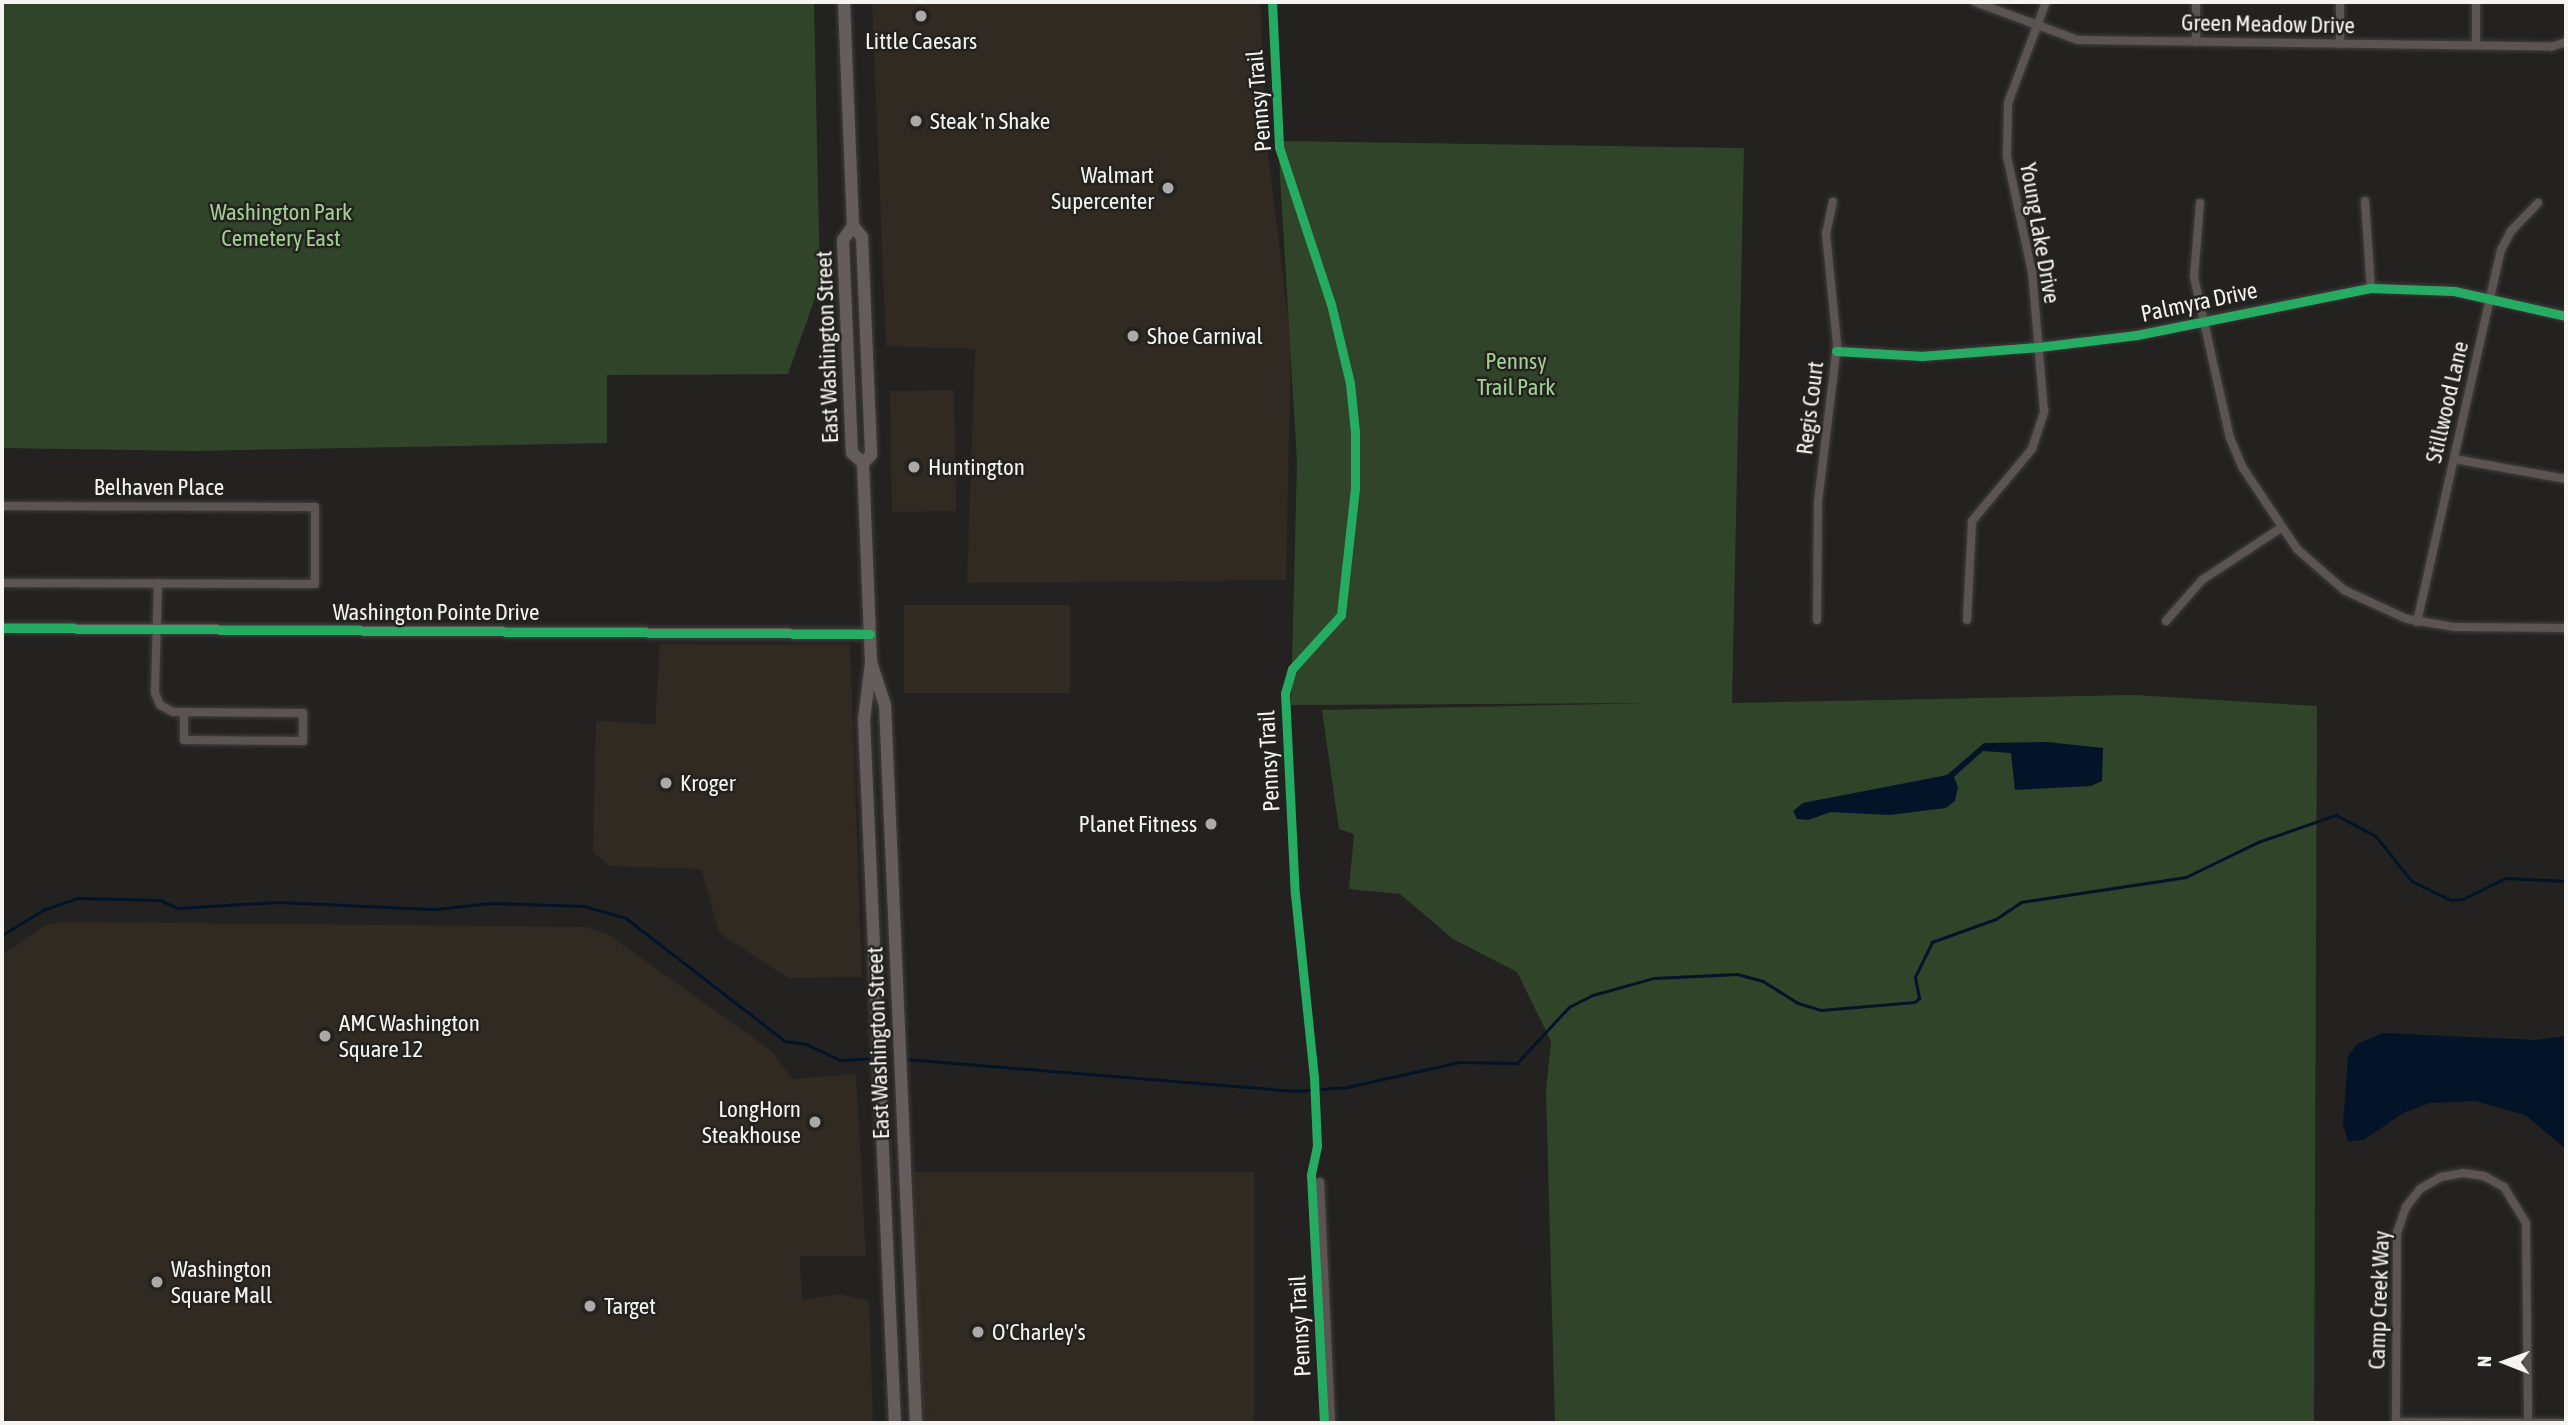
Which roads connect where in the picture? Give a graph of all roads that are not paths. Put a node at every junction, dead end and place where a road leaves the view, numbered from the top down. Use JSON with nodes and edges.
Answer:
{"nodes":[{"id":1,"x":844,"y":2,"type":"edge"},
{"id":2,"x":1975,"y":2,"type":"edge"},
{"id":3,"x":2046,"y":2,"type":"edge"},
{"id":4,"x":2196,"y":2,"type":"edge"},
{"id":5,"x":2340,"y":2,"type":"edge"},
{"id":6,"x":2476,"y":2,"type":"edge"},
{"id":7,"x":2038,"y":27,"type":"junction"},
{"id":8,"x":2196,"y":42,"type":"junction"},
{"id":9,"x":2566,"y":42,"type":"edge"},
{"id":10,"x":2340,"y":44,"type":"junction"},
{"id":11,"x":2476,"y":46,"type":"junction"},
{"id":12,"x":2365,"y":201,"type":"dead end"},
{"id":13,"x":1833,"y":202,"type":"dead end"},
{"id":14,"x":2200,"y":203,"type":"dead end"},
{"id":15,"x":2538,"y":203,"type":"dead end"},
{"id":16,"x":853,"y":226,"type":"junction"},
{"id":17,"x":2371,"y":288,"type":"junction"},
{"id":18,"x":2490,"y":299,"type":"junction"},
{"id":19,"x":2566,"y":316,"type":"edge"},
{"id":20,"x":2204,"y":321,"type":"junction"},
{"id":21,"x":2039,"y":347,"type":"junction"},
{"id":22,"x":1836,"y":351,"type":"junction"},
{"id":23,"x":2454,"y":459,"type":"junction"},
{"id":24,"x":863,"y":463,"type":"junction"},
{"id":25,"x":2566,"y":479,"type":"edge"},
{"id":26,"x":2,"y":506,"type":"edge"},
{"id":27,"x":2281,"y":528,"type":"junction"},
{"id":28,"x":2,"y":583,"type":"edge"},
{"id":29,"x":158,"y":583,"type":"junction"},
{"id":30,"x":1817,"y":620,"type":"dead end"},
{"id":31,"x":1967,"y":620,"type":"dead end"},
{"id":32,"x":2166,"y":621,"type":"dead end"},
{"id":33,"x":2417,"y":622,"type":"junction"},
{"id":34,"x":2,"y":628,"type":"edge"},
{"id":35,"x":2566,"y":628,"type":"edge"},
{"id":36,"x":157,"y":629,"type":"junction"},
{"id":37,"x":870,"y":634,"type":"junction"},
{"id":38,"x":871,"y":662,"type":"junction"},
{"id":39,"x":184,"y":712,"type":"junction"},
{"id":40,"x":1320,"y":1182,"type":"dead end"},
{"id":41,"x":895,"y":1423,"type":"edge"},
{"id":42,"x":916,"y":1423,"type":"edge"},
{"id":43,"x":1331,"y":1423,"type":"edge"},
{"id":44,"x":2396,"y":1423,"type":"edge"},
{"id":45,"x":2528,"y":1423,"type":"edge"},
{"id":46,"x":2566,"y":1423,"type":"edge"}],
"edges":[{"from":1,"to":16,"type":"main road","name":"East Washington Street"},
{"from":2,"to":7,"type":"street","name":"Green Meadow Drive"},
{"from":3,"to":7,"type":"street","name":"Young Lake Drive"},
{"from":4,"to":8,"type":"street"},
{"from":5,"to":10,"type":"street"},
{"from":6,"to":11,"type":"street"},
{"from":7,"to":8,"type":"street","name":"Green Meadow Drive"},
{"from":7,"to":21,"type":"street","name":"Young Lake Drive"},
{"from":8,"to":10,"type":"street","name":"Green Meadow Drive"},
{"from":9,"to":11,"type":"street","name":"Green Meadow Drive"},
{"from":10,"to":11,"type":"street","name":"Green Meadow Drive"},
{"from":12,"to":17,"type":"street"},
{"from":13,"to":22,"type":"street","name":"Regis Court"},
{"from":14,"to":20,"type":"street"},
{"from":15,"to":18,"type":"street","name":"Stillwood Lane"},
{"from":16,"to":24,"type":"main road","name":"East Washington Street"},
{"from":16,"to":24,"type":"main road","name":"East Washington Street"},
{"from":17,"to":18,"type":"street","name":"Palmyra Drive"},
{"from":17,"to":20,"type":"street","name":"Palmyra Drive"},
{"from":18,"to":19,"type":"street","name":"Palmyra Drive"},
{"from":18,"to":23,"type":"street","name":"Stillwood Lane"},
{"from":20,"to":21,"type":"street","name":"Palmyra Drive"},
{"from":20,"to":27,"type":"street"},
{"from":21,"to":22,"type":"street","name":"Palmyra Drive"},
{"from":21,"to":31,"type":"street","name":"Young Lake Drive"},
{"from":22,"to":30,"type":"street","name":"Regis Court"},
{"from":23,"to":25,"type":"street"},
{"from":23,"to":33,"type":"street","name":"Stillwood Lane"},
{"from":24,"to":37,"type":"main road","name":"East Washington Street"},
{"from":26,"to":29,"type":"street","name":"Belhaven Place"},
{"from":27,"to":32,"type":"street"},
{"from":27,"to":33,"type":"street"},
{"from":28,"to":29,"type":"street"},
{"from":29,"to":36,"type":"street"},
{"from":33,"to":35,"type":"street"},
{"from":34,"to":36,"type":"street","name":"Washington Pointe Drive"},
{"from":36,"to":37,"type":"street","name":"Washington Pointe Drive"},
{"from":36,"to":39,"type":"street"},
{"from":37,"to":38,"type":"main road","name":"East Washington Street"},
{"from":38,"to":41,"type":"main road","name":"East Washington Street"},
{"from":38,"to":42,"type":"main road","name":"East Washington Street"},
{"from":39,"to":39,"type":"street"},
{"from":40,"to":43,"type":"street"},
{"from":44,"to":45,"type":"street"},
{"from":44,"to":45,"type":"street","name":"Camp Creek Way"},
{"from":45,"to":46,"type":"street"}]}
